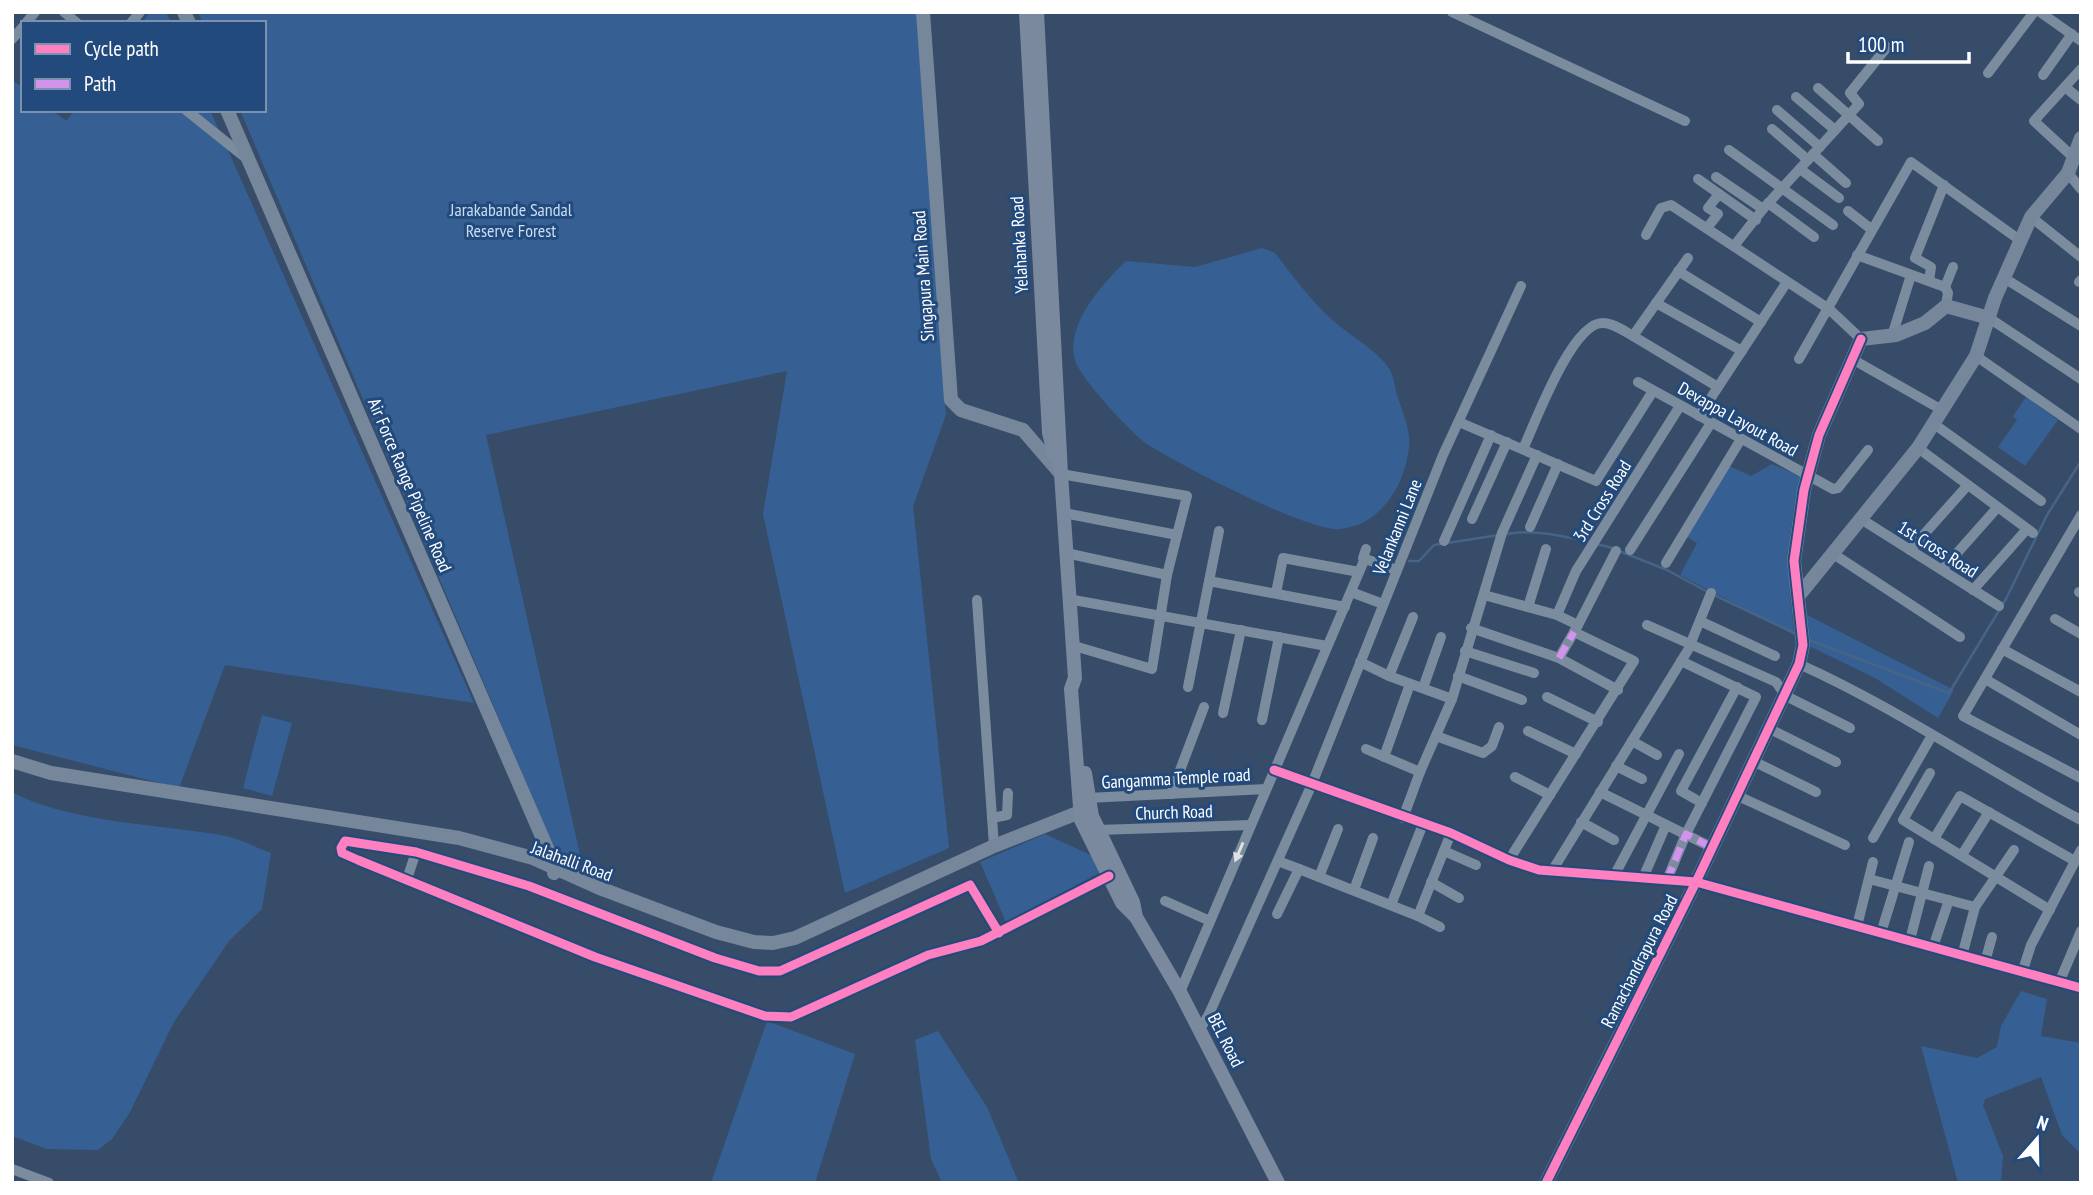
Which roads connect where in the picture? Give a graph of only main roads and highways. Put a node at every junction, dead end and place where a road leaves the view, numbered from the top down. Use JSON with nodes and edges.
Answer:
{"nodes":[{"id":1,"x":1026,"y":12,"type":"edge"},
{"id":2,"x":1037,"y":12,"type":"edge"},
{"id":3,"x":1044,"y":244,"type":"junction"},
{"id":4,"x":1075,"y":678,"type":"joint"},
{"id":5,"x":1088,"y":814,"type":"junction"},
{"id":6,"x":1136,"y":917,"type":"junction"},
{"id":7,"x":1278,"y":1183,"type":"edge"}],
"edges":[{"from":1,"to":3,"type":"main road","name":"Yelahanka Road"},
{"from":2,"to":3,"type":"main road","name":"Yelahanka Road"},
{"from":3,"to":4,"type":"main road","name":"Yelahanka Road"},
{"from":4,"to":5,"type":"main road","name":"BEL Road"},
{"from":5,"to":6,"type":"main road","name":"BEL Road"},
{"from":5,"to":6,"type":"main road","name":"BEL Road"},
{"from":6,"to":7,"type":"main road","name":"BEL Road"}]}
